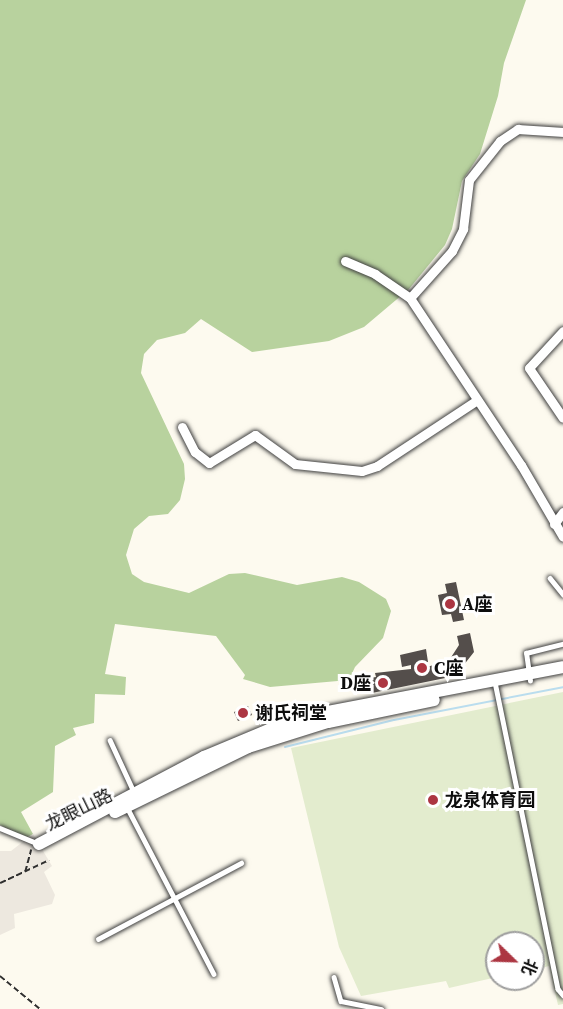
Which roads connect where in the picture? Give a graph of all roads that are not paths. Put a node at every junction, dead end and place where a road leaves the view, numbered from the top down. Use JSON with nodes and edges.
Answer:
{"nodes":[{"id":1,"x":563,"y":132,"type":"edge"},
{"id":2,"x":345,"y":261,"type":"dead end"},
{"id":3,"x":410,"y":298,"type":"junction"},
{"id":4,"x":563,"y":331,"type":"edge"},
{"id":5,"x":477,"y":400,"type":"junction"},
{"id":6,"x":563,"y":418,"type":"edge"},
{"id":7,"x":183,"y":426,"type":"dead end"},
{"id":8,"x":563,"y":512,"type":"edge"},
{"id":9,"x":554,"y":524,"type":"junction"},
{"id":10,"x":563,"y":537,"type":"edge"},
{"id":11,"x":550,"y":578,"type":"dead end"},
{"id":12,"x":563,"y":594,"type":"edge"},
{"id":13,"x":563,"y":644,"type":"edge"},
{"id":14,"x":563,"y":667,"type":"edge"},
{"id":15,"x":563,"y":674,"type":"edge"},
{"id":16,"x":529,"y":677,"type":"junction"},
{"id":17,"x":496,"y":688,"type":"junction"},
{"id":18,"x":110,"y":740,"type":"dead end"},
{"id":19,"x":131,"y":800,"type":"junction"},
{"id":20,"x":0,"y":828,"type":"edge"},
{"id":21,"x":36,"y":843,"type":"joint"},
{"id":22,"x":241,"y":863,"type":"dead end"},
{"id":23,"x":175,"y":899,"type":"junction"},
{"id":24,"x":98,"y":939,"type":"dead end"},
{"id":25,"x":214,"y":974,"type":"dead end"},
{"id":26,"x":334,"y":977,"type":"dead end"},
{"id":27,"x":563,"y":995,"type":"edge"},
{"id":28,"x":381,"y":1009,"type":"edge"}],
"edges":[{"from":1,"to":3,"type":"street"},
{"from":2,"to":3,"type":"street"},
{"from":3,"to":5,"type":"street"},
{"from":4,"to":6,"type":"street"},
{"from":5,"to":7,"type":"street"},
{"from":5,"to":9,"type":"street"},
{"from":8,"to":9,"type":"street"},
{"from":9,"to":10,"type":"street"},
{"from":11,"to":12,"type":"lane"},
{"from":13,"to":16,"type":"lane"},
{"from":14,"to":16,"type":"street","name":"龙眼山路"},
{"from":15,"to":16,"type":"street","name":"龙眼山路"},
{"from":16,"to":17,"type":"street","name":"龙眼山路"},
{"from":17,"to":19,"type":"street","name":"龙眼山路"},
{"from":17,"to":27,"type":"lane"},
{"from":18,"to":19,"type":"lane"},
{"from":19,"to":21,"type":"street","name":"龙眼山路"},
{"from":19,"to":23,"type":"lane"},
{"from":20,"to":21,"type":"lane"},
{"from":22,"to":23,"type":"lane"},
{"from":23,"to":24,"type":"lane"},
{"from":23,"to":25,"type":"lane"},
{"from":26,"to":28,"type":"lane"}]}
